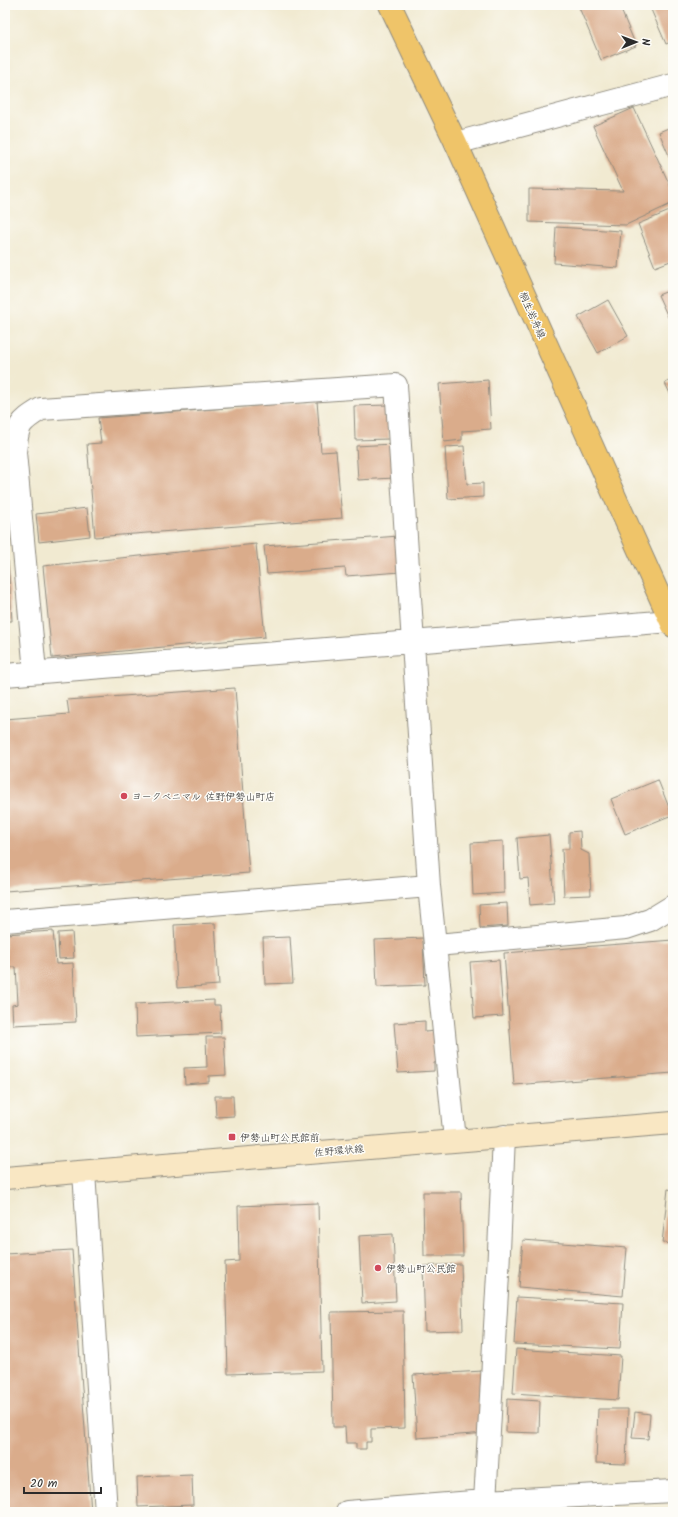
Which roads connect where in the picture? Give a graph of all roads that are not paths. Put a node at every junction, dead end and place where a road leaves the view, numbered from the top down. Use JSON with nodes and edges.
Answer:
{"nodes":[{"id":1,"x":390,"y":5,"type":"edge"},
{"id":2,"x":673,"y":85,"type":"edge"},
{"id":3,"x":456,"y":143,"type":"junction"},
{"id":4,"x":10,"y":453,"type":"edge"},
{"id":5,"x":672,"y":624,"type":"edge"},
{"id":6,"x":412,"y":643,"type":"junction"},
{"id":7,"x":35,"y":672,"type":"junction"},
{"id":8,"x":5,"y":675,"type":"edge"},
{"id":9,"x":429,"y":886,"type":"junction"},
{"id":10,"x":673,"y":906,"type":"edge"},
{"id":11,"x":5,"y":921,"type":"edge"},
{"id":12,"x":436,"y":945,"type":"junction"},
{"id":13,"x":673,"y":1123,"type":"edge"},
{"id":14,"x":504,"y":1136,"type":"junction"},
{"id":15,"x":455,"y":1140,"type":"junction"},
{"id":16,"x":84,"y":1172,"type":"junction"},
{"id":17,"x":5,"y":1178,"type":"edge"},
{"id":18,"x":673,"y":1491,"type":"edge"},
{"id":19,"x":485,"y":1501,"type":"junction"},
{"id":20,"x":106,"y":1512,"type":"edge"},
{"id":21,"x":347,"y":1512,"type":"edge"}],
"edges":[{"from":1,"to":3,"type":"main road","name":"桐生岩舟線"},
{"from":2,"to":3,"type":"street"},
{"from":3,"to":5,"type":"main road","name":"桐生岩舟線"},
{"from":4,"to":6,"type":"street"},
{"from":4,"to":7,"type":"street"},
{"from":5,"to":6,"type":"street"},
{"from":6,"to":7,"type":"street"},
{"from":6,"to":9,"type":"street"},
{"from":7,"to":8,"type":"street"},
{"from":9,"to":11,"type":"street"},
{"from":9,"to":12,"type":"street"},
{"from":10,"to":12,"type":"street"},
{"from":12,"to":15,"type":"street"},
{"from":13,"to":14,"type":"main road","name":"佐野環状線"},
{"from":14,"to":15,"type":"main road","name":"佐野環状線"},
{"from":14,"to":19,"type":"street"},
{"from":15,"to":16,"type":"main road","name":"佐野環状線"},
{"from":16,"to":17,"type":"main road","name":"佐野環状線"},
{"from":16,"to":20,"type":"street"},
{"from":18,"to":19,"type":"street"},
{"from":19,"to":21,"type":"street"}]}
